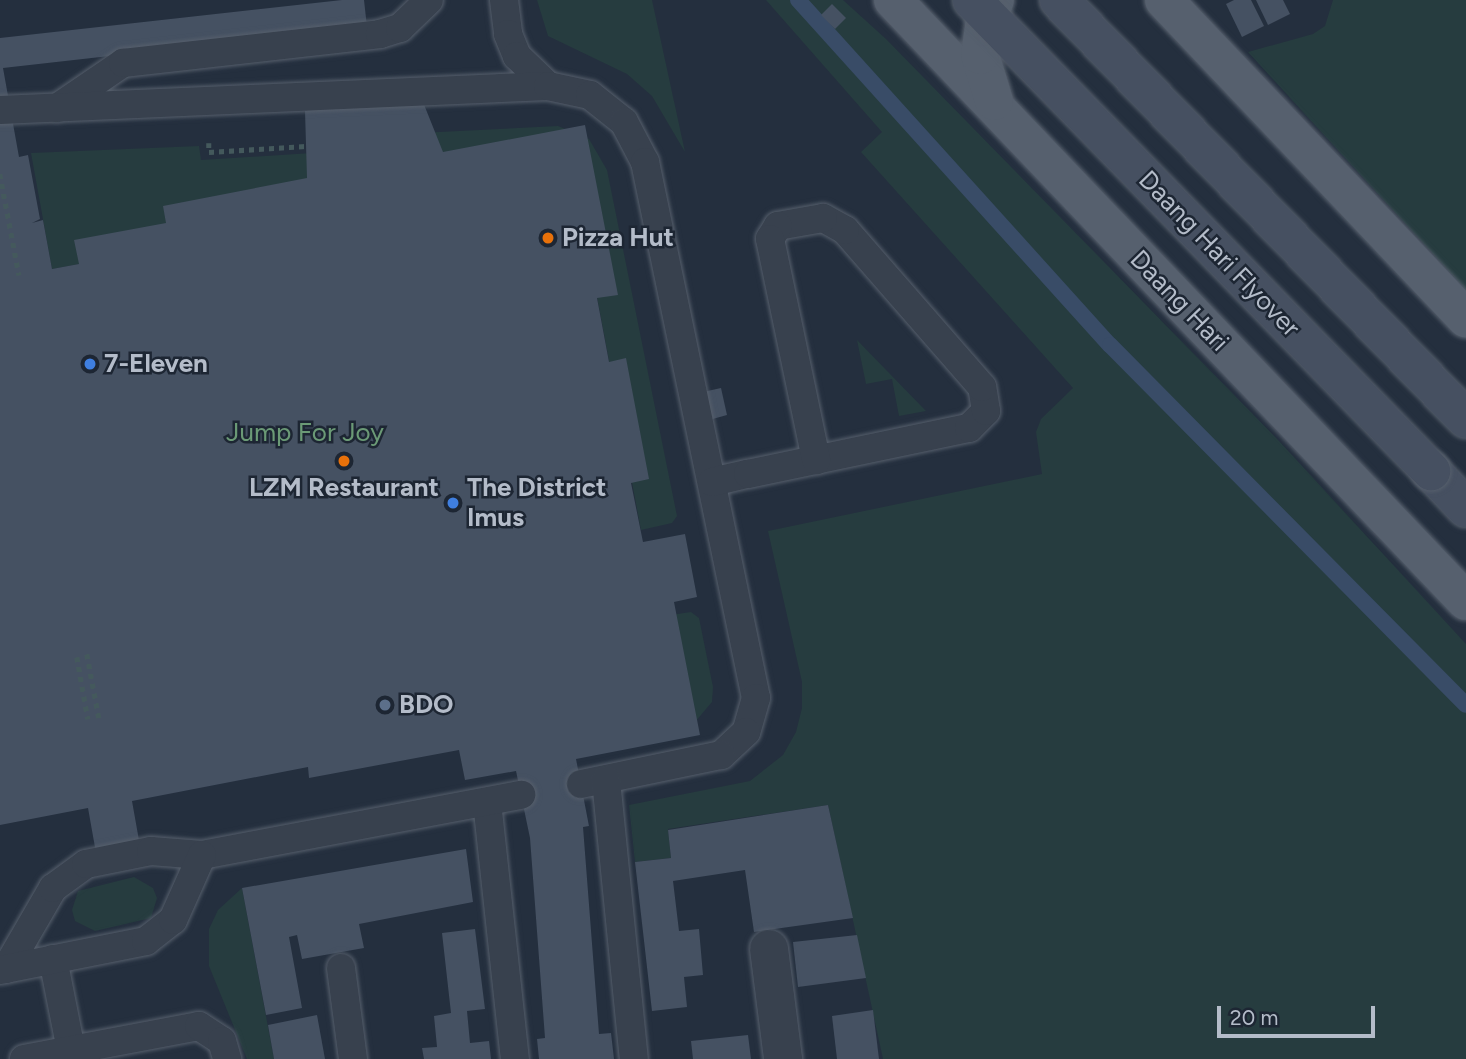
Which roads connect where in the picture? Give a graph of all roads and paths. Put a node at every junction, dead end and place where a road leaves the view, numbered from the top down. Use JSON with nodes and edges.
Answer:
{"nodes":[{"id":1,"x":429,"y":0,"type":"edge"},
{"id":2,"x":504,"y":0,"type":"edge"},
{"id":3,"x":893,"y":0,"type":"edge"},
{"id":4,"x":972,"y":0,"type":"edge"},
{"id":5,"x":995,"y":0,"type":"edge"},
{"id":6,"x":1059,"y":0,"type":"edge"},
{"id":7,"x":1164,"y":0,"type":"edge"},
{"id":8,"x":548,"y":86,"type":"junction"},
{"id":9,"x":57,"y":108,"type":"junction"},
{"id":10,"x":997,"y":108,"type":"junction"},
{"id":11,"x":0,"y":110,"type":"edge"},
{"id":12,"x":209,"y":138,"type":"dead end"},
{"id":13,"x":306,"y":146,"type":"dead end"},
{"id":14,"x":0,"y":174,"type":"edge"},
{"id":15,"x":19,"y":275,"type":"dead end"},
{"id":16,"x":1466,"y":318,"type":"edge"},
{"id":17,"x":1466,"y":419,"type":"edge"},
{"id":18,"x":816,"y":460,"type":"junction"},
{"id":19,"x":712,"y":482,"type":"junction"},
{"id":20,"x":1466,"y":508,"type":"edge"},
{"id":21,"x":1466,"y":601,"type":"edge"},
{"id":22,"x":87,"y":654,"type":"dead end"},
{"id":23,"x":77,"y":657,"type":"dead end"},
{"id":24,"x":99,"y":718,"type":"dead end"},
{"id":25,"x":88,"y":719,"type":"dead end"},
{"id":26,"x":521,"y":795,"type":"dead end"},
{"id":27,"x":487,"y":802,"type":"junction"},
{"id":28,"x":202,"y":855,"type":"junction"},
{"id":29,"x":769,"y":949,"type":"dead end"},
{"id":30,"x":54,"y":959,"type":"junction"},
{"id":31,"x":341,"y":968,"type":"dead end"},
{"id":32,"x":3,"y":969,"type":"edge"},
{"id":33,"x":71,"y":1050,"type":"junction"},
{"id":34,"x":24,"y":1059,"type":"edge"},
{"id":35,"x":227,"y":1059,"type":"edge"},
{"id":36,"x":353,"y":1059,"type":"edge"},
{"id":37,"x":515,"y":1059,"type":"edge"},
{"id":38,"x":634,"y":1059,"type":"edge"},
{"id":39,"x":783,"y":1059,"type":"edge"}],
"edges":[{"from":1,"to":9,"type":"lane"},
{"from":2,"to":8,"type":"lane"},
{"from":3,"to":10,"type":"main road","name":"Daang Hari"},
{"from":4,"to":20,"type":"main road","name":"Daang Hari Flyover","bridge":true},
{"from":5,"to":10,"type":"main road"},
{"from":6,"to":17,"type":"main road"},
{"from":7,"to":16,"type":"main road"},
{"from":8,"to":9,"type":"lane"},
{"from":8,"to":19,"type":"lane"},
{"from":9,"to":11,"type":"lane"},
{"from":10,"to":21,"type":"main road","name":"Daang Hari"},
{"from":12,"to":13,"type":"path"},
{"from":14,"to":15,"type":"path"},
{"from":18,"to":18,"type":"lane"},
{"from":18,"to":19,"type":"lane"},
{"from":19,"to":38,"type":"lane"},
{"from":22,"to":24,"type":"path"},
{"from":23,"to":25,"type":"path"},
{"from":26,"to":27,"type":"lane"},
{"from":27,"to":28,"type":"lane"},
{"from":27,"to":37,"type":"lane"},
{"from":28,"to":30,"type":"lane"},
{"from":28,"to":32,"type":"lane"},
{"from":29,"to":39,"type":"street"},
{"from":30,"to":32,"type":"lane"},
{"from":30,"to":33,"type":"lane"},
{"from":31,"to":36,"type":"lane"},
{"from":33,"to":34,"type":"lane"},
{"from":33,"to":35,"type":"lane"}]}
